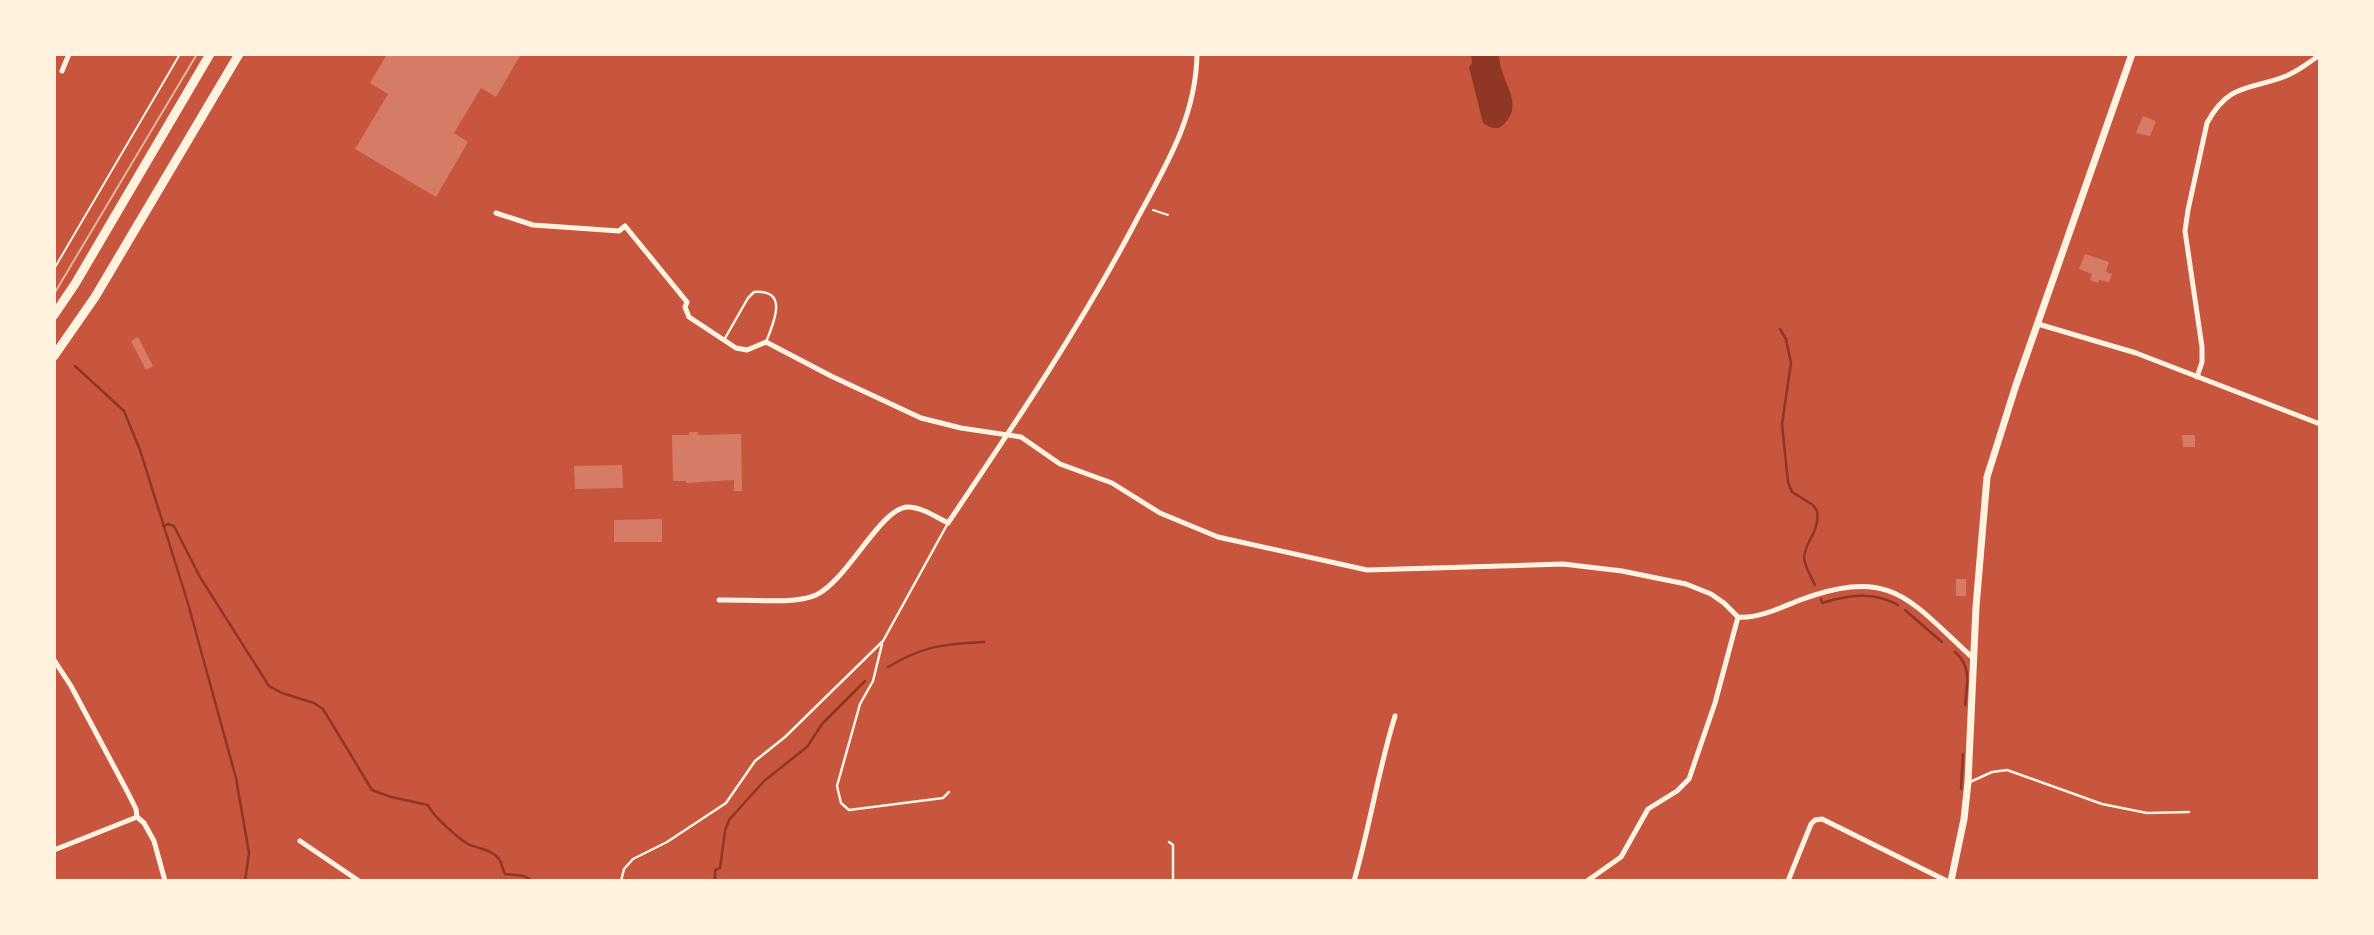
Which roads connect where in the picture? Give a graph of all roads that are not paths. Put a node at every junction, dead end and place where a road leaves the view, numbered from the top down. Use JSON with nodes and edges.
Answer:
{"nodes":[{"id":1,"x":69,"y":54,"type":"edge"},
{"id":2,"x":210,"y":54,"type":"edge"},
{"id":3,"x":239,"y":54,"type":"edge"},
{"id":4,"x":1197,"y":54,"type":"edge"},
{"id":5,"x":2132,"y":54,"type":"edge"},
{"id":6,"x":2320,"y":55,"type":"edge"},
{"id":7,"x":62,"y":71,"type":"dead end"},
{"id":8,"x":496,"y":213,"type":"dead end"},
{"id":9,"x":54,"y":315,"type":"edge"},
{"id":10,"x":2038,"y":324,"type":"junction"},
{"id":11,"x":724,"y":340,"type":"junction"},
{"id":12,"x":766,"y":342,"type":"junction"},
{"id":13,"x":54,"y":356,"type":"edge"},
{"id":14,"x":2197,"y":377,"type":"junction"},
{"id":15,"x":2320,"y":424,"type":"edge"},
{"id":16,"x":1007,"y":434,"type":"junction"},
{"id":17,"x":948,"y":523,"type":"junction"},
{"id":18,"x":719,"y":600,"type":"dead end"},
{"id":19,"x":1738,"y":617,"type":"junction"},
{"id":20,"x":883,"y":641,"type":"junction"},
{"id":21,"x":54,"y":660,"type":"edge"},
{"id":22,"x":1974,"y":660,"type":"junction"},
{"id":23,"x":1395,"y":716,"type":"dead end"},
{"id":24,"x":1968,"y":782,"type":"junction"},
{"id":25,"x":949,"y":792,"type":"dead end"},
{"id":26,"x":2189,"y":812,"type":"dead end"},
{"id":27,"x":137,"y":817,"type":"junction"},
{"id":28,"x":300,"y":841,"type":"dead end"},
{"id":29,"x":1170,"y":842,"type":"dead end"},
{"id":30,"x":54,"y":850,"type":"edge"},
{"id":31,"x":165,"y":881,"type":"edge"},
{"id":32,"x":359,"y":881,"type":"edge"},
{"id":33,"x":621,"y":881,"type":"edge"},
{"id":34,"x":1173,"y":881,"type":"edge"},
{"id":35,"x":1354,"y":881,"type":"edge"},
{"id":36,"x":1587,"y":881,"type":"edge"},
{"id":37,"x":1788,"y":881,"type":"edge"},
{"id":38,"x":1949,"y":881,"type":"edge"}],
"edges":[{"from":1,"to":7,"type":"street"},
{"from":2,"to":9,"type":"main road"},
{"from":3,"to":13,"type":"main road"},
{"from":4,"to":16,"type":"street"},
{"from":5,"to":10,"type":"street"},
{"from":6,"to":14,"type":"street"},
{"from":8,"to":11,"type":"street"},
{"from":10,"to":14,"type":"street"},
{"from":10,"to":22,"type":"street"},
{"from":11,"to":12,"type":"street"},
{"from":11,"to":12,"type":"lane"},
{"from":12,"to":16,"type":"street"},
{"from":14,"to":15,"type":"street"},
{"from":16,"to":17,"type":"street"},
{"from":16,"to":19,"type":"street"},
{"from":17,"to":18,"type":"street"},
{"from":17,"to":20,"type":"lane"},
{"from":19,"to":22,"type":"street"},
{"from":19,"to":36,"type":"street"},
{"from":20,"to":25,"type":"lane"},
{"from":20,"to":33,"type":"lane"},
{"from":21,"to":27,"type":"street"},
{"from":22,"to":24,"type":"street"},
{"from":23,"to":35,"type":"street"},
{"from":24,"to":26,"type":"lane"},
{"from":24,"to":38,"type":"street"},
{"from":27,"to":30,"type":"street"},
{"from":27,"to":31,"type":"street"},
{"from":28,"to":32,"type":"street"},
{"from":29,"to":34,"type":"lane"},
{"from":37,"to":38,"type":"street"}]}
